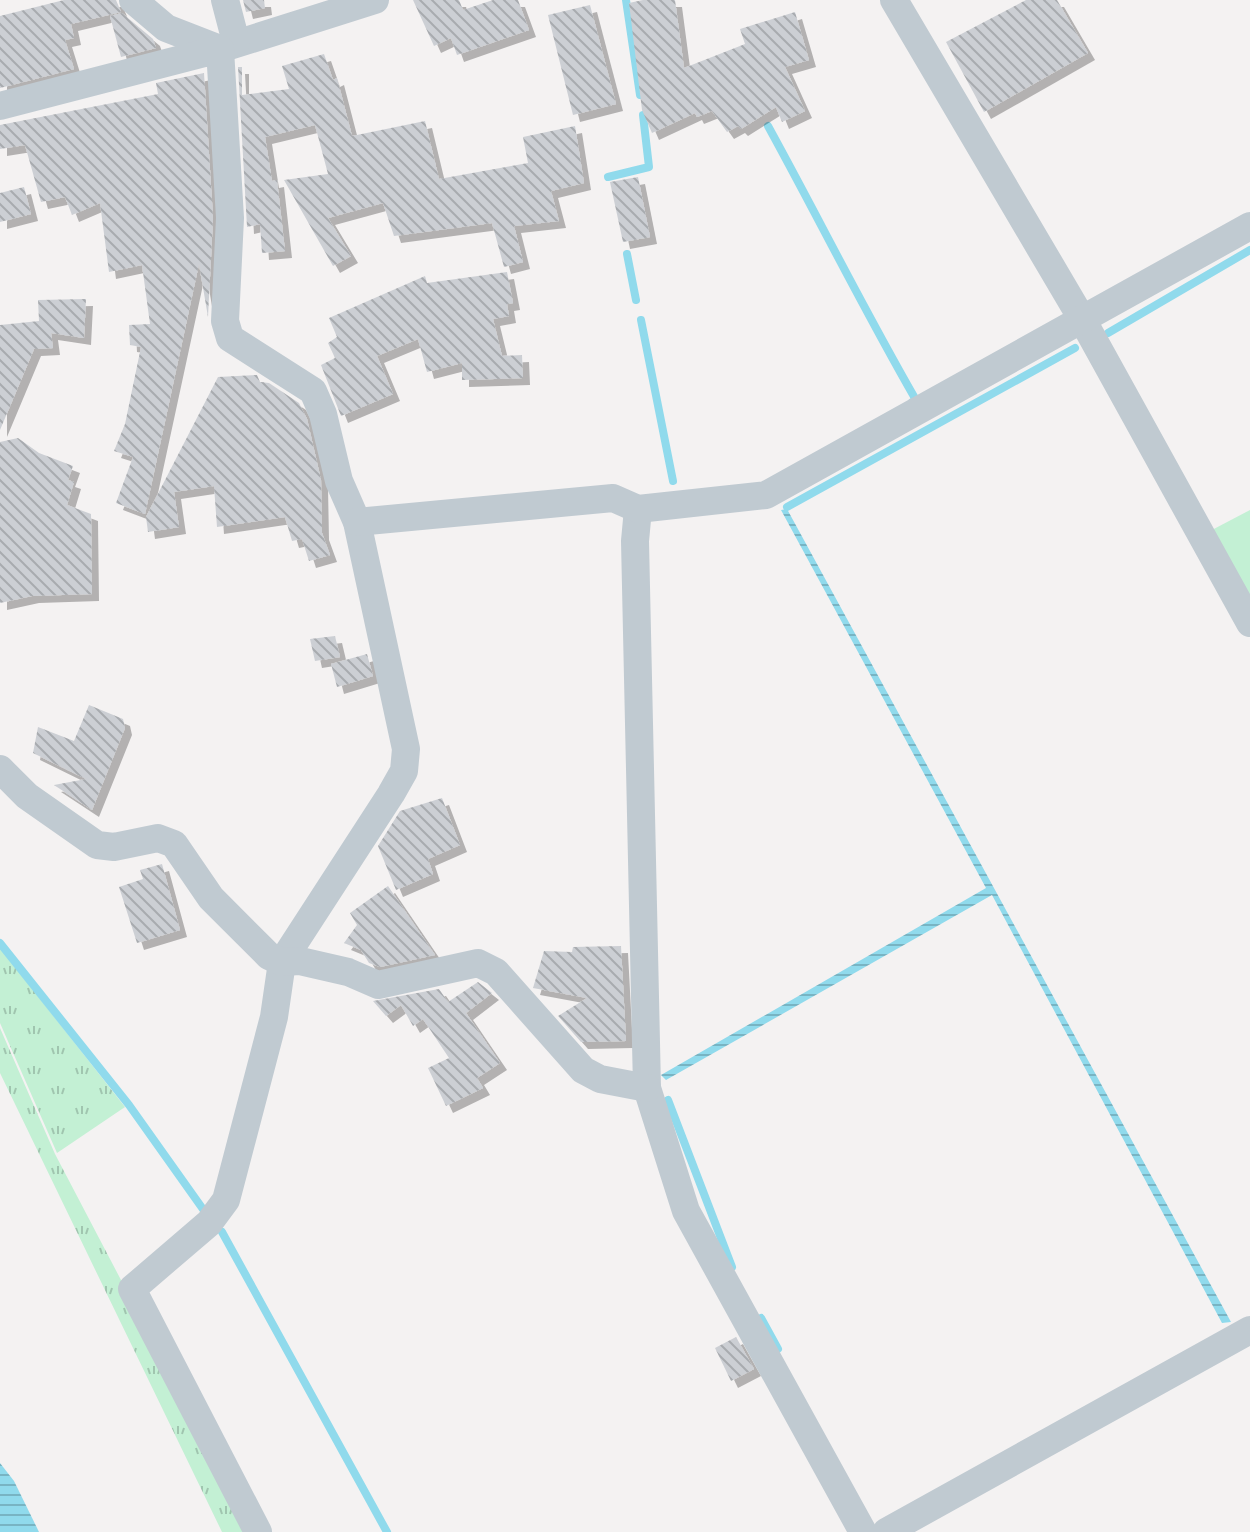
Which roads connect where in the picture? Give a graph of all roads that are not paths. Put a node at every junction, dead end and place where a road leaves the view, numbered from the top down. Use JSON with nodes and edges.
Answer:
{"nodes":[{"id":1,"x":133,"y":0,"type":"edge"},
{"id":2,"x":225,"y":0,"type":"edge"},
{"id":3,"x":375,"y":0,"type":"edge"},
{"id":4,"x":894,"y":0,"type":"edge"},
{"id":5,"x":228,"y":45,"type":"junction"},
{"id":6,"x":0,"y":106,"type":"edge"},
{"id":7,"x":1250,"y":226,"type":"edge"},
{"id":8,"x":1082,"y":319,"type":"junction"},
{"id":9,"x":638,"y":509,"type":"junction"},
{"id":10,"x":357,"y":522,"type":"junction"},
{"id":11,"x":1250,"y":623,"type":"edge"},
{"id":12,"x":0,"y":769,"type":"edge"},
{"id":13,"x":282,"y":962,"type":"junction"},
{"id":14,"x":647,"y":1088,"type":"junction"},
{"id":15,"x":1250,"y":1330,"type":"edge"},
{"id":16,"x":258,"y":1532,"type":"edge"},
{"id":17,"x":863,"y":1532,"type":"edge"},
{"id":18,"x":886,"y":1532,"type":"edge"}],
"edges":[{"from":1,"to":5,"type":"street"},
{"from":2,"to":5,"type":"street"},
{"from":3,"to":5,"type":"street"},
{"from":4,"to":8,"type":"street"},
{"from":5,"to":6,"type":"street"},
{"from":5,"to":10,"type":"street"},
{"from":7,"to":8,"type":"street"},
{"from":8,"to":9,"type":"street"},
{"from":8,"to":11,"type":"street"},
{"from":9,"to":10,"type":"street"},
{"from":9,"to":14,"type":"street"},
{"from":10,"to":13,"type":"street"},
{"from":12,"to":13,"type":"street"},
{"from":13,"to":14,"type":"street"},
{"from":13,"to":16,"type":"street"},
{"from":14,"to":17,"type":"street"},
{"from":15,"to":18,"type":"street"}]}
